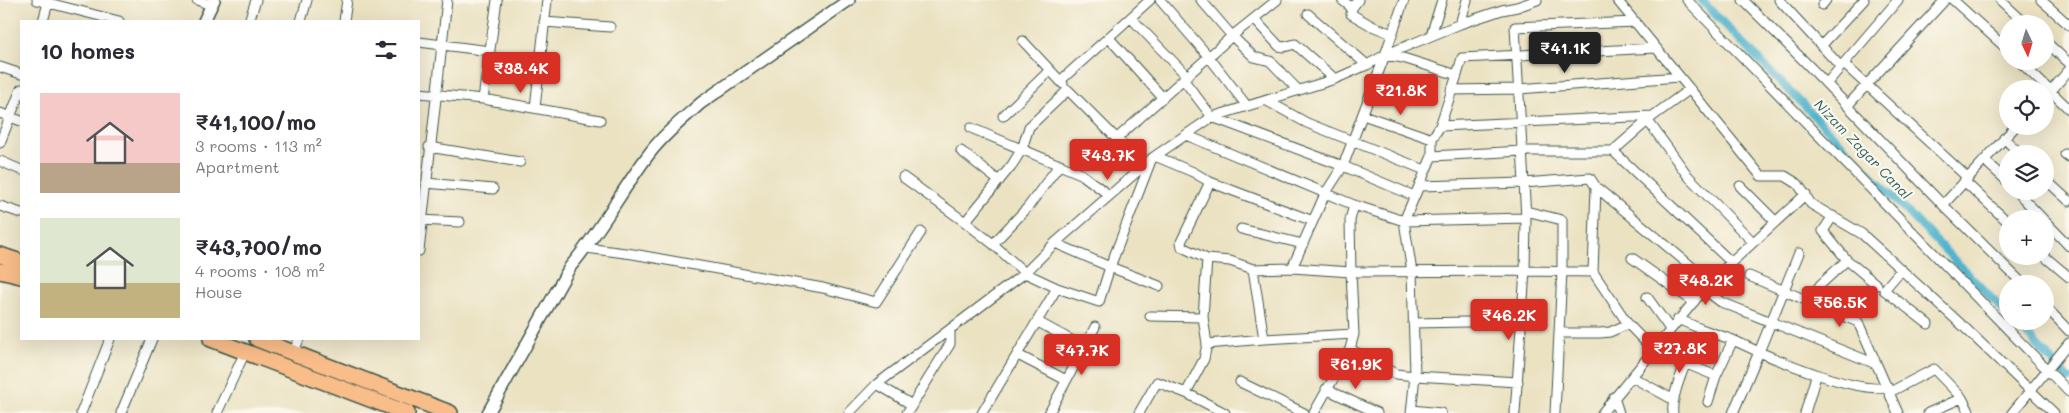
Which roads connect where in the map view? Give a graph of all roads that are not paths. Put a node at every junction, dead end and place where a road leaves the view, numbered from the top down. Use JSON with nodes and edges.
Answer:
{"nodes":[{"id":1,"x":37,"y":0,"type":"edge"},
{"id":2,"x":197,"y":0,"type":"edge"},
{"id":3,"x":256,"y":0,"type":"edge"},
{"id":4,"x":307,"y":0,"type":"edge"},
{"id":5,"x":347,"y":0,"type":"edge"},
{"id":6,"x":447,"y":0,"type":"edge"},
{"id":7,"x":497,"y":0,"type":"edge"},
{"id":8,"x":547,"y":0,"type":"edge"},
{"id":9,"x":849,"y":0,"type":"edge"},
{"id":10,"x":1150,"y":0,"type":"edge"},
{"id":11,"x":1160,"y":0,"type":"edge"},
{"id":12,"x":1201,"y":0,"type":"edge"},
{"id":13,"x":1277,"y":0,"type":"edge"},
{"id":14,"x":1342,"y":0,"type":"edge"},
{"id":15,"x":1358,"y":0,"type":"edge"},
{"id":16,"x":1404,"y":0,"type":"edge"},
{"id":17,"x":1442,"y":0,"type":"edge"},
{"id":18,"x":1467,"y":0,"type":"edge"},
{"id":19,"x":1504,"y":0,"type":"edge"},
{"id":20,"x":1537,"y":0,"type":"edge"},
{"id":21,"x":1617,"y":0,"type":"edge"},
{"id":22,"x":1687,"y":0,"type":"edge"},
{"id":23,"x":1743,"y":0,"type":"edge"},
{"id":24,"x":1779,"y":0,"type":"edge"},
{"id":25,"x":1864,"y":0,"type":"edge"},
{"id":26,"x":1898,"y":0,"type":"edge"},
{"id":27,"x":1945,"y":0,"type":"edge"},
{"id":28,"x":1953,"y":0,"type":"edge"},
{"id":29,"x":2000,"y":0,"type":"edge"},
{"id":30,"x":2041,"y":0,"type":"edge"},
{"id":31,"x":48,"y":3,"type":"junction"},
{"id":32,"x":212,"y":3,"type":"edge"},
{"id":33,"x":1352,"y":8,"type":"junction"},
{"id":34,"x":1502,"y":10,"type":"junction"},
{"id":35,"x":1308,"y":14,"type":"dead end"},
{"id":36,"x":2016,"y":15,"type":"edge"},
{"id":37,"x":1131,"y":18,"type":"junction"},
{"id":38,"x":43,"y":20,"type":"edge"},
{"id":39,"x":115,"y":20,"type":"edge"},
{"id":40,"x":204,"y":20,"type":"edge"},
{"id":41,"x":248,"y":20,"type":"edge"},
{"id":42,"x":301,"y":20,"type":"edge"},
{"id":43,"x":344,"y":20,"type":"edge"},
{"id":44,"x":1255,"y":20,"type":"junction"},
{"id":45,"x":544,"y":22,"type":"junction"},
{"id":46,"x":1636,"y":22,"type":"junction"},
{"id":47,"x":1460,"y":24,"type":"junction"},
{"id":48,"x":2069,"y":24,"type":"edge"},
{"id":49,"x":610,"y":27,"type":"dead end"},
{"id":50,"x":1392,"y":34,"type":"junction"},
{"id":51,"x":1232,"y":36,"type":"junction"},
{"id":52,"x":1431,"y":36,"type":"junction"},
{"id":53,"x":1109,"y":38,"type":"junction"},
{"id":54,"x":1023,"y":41,"type":"dead end"},
{"id":55,"x":420,"y":42,"type":"edge"},
{"id":56,"x":1999,"y":42,"type":"edge"},
{"id":57,"x":441,"y":45,"type":"junction"},
{"id":58,"x":1821,"y":46,"type":"junction"},
{"id":59,"x":1656,"y":48,"type":"junction"},
{"id":60,"x":2054,"y":49,"type":"edge"},
{"id":61,"x":490,"y":51,"type":"junction"},
{"id":62,"x":1385,"y":54,"type":"junction"},
{"id":63,"x":1517,"y":56,"type":"junction"},
{"id":64,"x":1209,"y":57,"type":"junction"},
{"id":65,"x":2069,"y":63,"type":"edge"},
{"id":66,"x":1366,"y":65,"type":"junction"},
{"id":67,"x":1842,"y":65,"type":"junction"},
{"id":68,"x":0,"y":67,"type":"edge"},
{"id":69,"x":1050,"y":70,"type":"junction"},
{"id":70,"x":2027,"y":70,"type":"edge"},
{"id":71,"x":2069,"y":70,"type":"edge"},
{"id":72,"x":20,"y":74,"type":"edge"},
{"id":73,"x":1457,"y":75,"type":"junction"},
{"id":74,"x":1679,"y":77,"type":"junction"},
{"id":75,"x":1185,"y":78,"type":"junction"},
{"id":76,"x":1335,"y":79,"type":"junction"},
{"id":77,"x":2035,"y":80,"type":"edge"},
{"id":78,"x":1060,"y":81,"type":"junction"},
{"id":79,"x":1827,"y":84,"type":"junction"},
{"id":80,"x":1867,"y":85,"type":"junction"},
{"id":81,"x":2054,"y":88,"type":"edge"},
{"id":82,"x":1518,"y":89,"type":"junction"},
{"id":83,"x":1690,"y":89,"type":"junction"},
{"id":84,"x":1068,"y":90,"type":"junction"},
{"id":85,"x":1298,"y":90,"type":"junction"},
{"id":86,"x":1451,"y":90,"type":"junction"},
{"id":87,"x":20,"y":91,"type":"edge"},
{"id":88,"x":420,"y":93,"type":"edge"},
{"id":89,"x":438,"y":94,"type":"junction"},
{"id":90,"x":1163,"y":98,"type":"junction"},
{"id":91,"x":483,"y":99,"type":"junction"},
{"id":92,"x":2054,"y":99,"type":"edge"},
{"id":93,"x":1267,"y":101,"type":"junction"},
{"id":94,"x":1848,"y":105,"type":"junction"},
{"id":95,"x":1247,"y":106,"type":"junction"},
{"id":96,"x":536,"y":108,"type":"junction"},
{"id":97,"x":2069,"y":109,"type":"edge"},
{"id":98,"x":0,"y":114,"type":"edge"},
{"id":99,"x":1363,"y":115,"type":"junction"},
{"id":100,"x":9,"y":116,"type":"junction"},
{"id":101,"x":1003,"y":116,"type":"dead end"},
{"id":102,"x":1212,"y":117,"type":"junction"},
{"id":103,"x":1650,"y":118,"type":"junction"},
{"id":104,"x":600,"y":120,"type":"dead end"},
{"id":105,"x":20,"y":121,"type":"edge"},
{"id":106,"x":1520,"y":122,"type":"junction"},
{"id":107,"x":1440,"y":126,"type":"junction"},
{"id":108,"x":971,"y":128,"type":"dead end"},
{"id":109,"x":2007,"y":135,"type":"edge"},
{"id":110,"x":1186,"y":136,"type":"junction"},
{"id":111,"x":2004,"y":138,"type":"junction"},
{"id":112,"x":1116,"y":139,"type":"junction"},
{"id":113,"x":1432,"y":139,"type":"junction"},
{"id":114,"x":1352,"y":140,"type":"junction"},
{"id":115,"x":0,"y":143,"type":"edge"},
{"id":116,"x":2011,"y":145,"type":"edge"},
{"id":117,"x":429,"y":147,"type":"junction"},
{"id":118,"x":1022,"y":149,"type":"junction"},
{"id":119,"x":961,"y":151,"type":"dead end"},
{"id":120,"x":1522,"y":151,"type":"junction"},
{"id":121,"x":1613,"y":151,"type":"junction"},
{"id":122,"x":1432,"y":156,"type":"junction"},
{"id":123,"x":1154,"y":157,"type":"junction"},
{"id":124,"x":1984,"y":160,"type":"junction"},
{"id":125,"x":0,"y":162,"type":"edge"},
{"id":126,"x":520,"y":162,"type":"dead end"},
{"id":127,"x":1060,"y":164,"type":"junction"},
{"id":128,"x":1143,"y":165,"type":"junction"},
{"id":129,"x":1342,"y":166,"type":"junction"},
{"id":130,"x":20,"y":170,"type":"edge"},
{"id":131,"x":1425,"y":170,"type":"junction"},
{"id":132,"x":1999,"y":174,"type":"edge"},
{"id":133,"x":903,"y":177,"type":"dead end"},
{"id":134,"x":1966,"y":179,"type":"junction"},
{"id":135,"x":999,"y":181,"type":"junction"},
{"id":136,"x":1210,"y":182,"type":"junction"},
{"id":137,"x":426,"y":183,"type":"junction"},
{"id":138,"x":1524,"y":183,"type":"junction"},
{"id":139,"x":1420,"y":186,"type":"junction"},
{"id":140,"x":1596,"y":186,"type":"junction"},
{"id":141,"x":1740,"y":186,"type":"dead end"},
{"id":142,"x":2054,"y":187,"type":"edge"},
{"id":143,"x":493,"y":189,"type":"dead end"},
{"id":144,"x":1325,"y":194,"type":"junction"},
{"id":145,"x":1806,"y":194,"type":"junction"},
{"id":146,"x":1109,"y":195,"type":"junction"},
{"id":147,"x":1414,"y":196,"type":"junction"},
{"id":148,"x":2025,"y":200,"type":"edge"},
{"id":149,"x":2069,"y":201,"type":"edge"},
{"id":150,"x":1354,"y":205,"type":"junction"},
{"id":151,"x":1943,"y":205,"type":"junction"},
{"id":152,"x":0,"y":206,"type":"edge"},
{"id":153,"x":2034,"y":210,"type":"edge"},
{"id":154,"x":20,"y":213,"type":"edge"},
{"id":155,"x":1999,"y":213,"type":"edge"},
{"id":156,"x":1526,"y":215,"type":"junction"},
{"id":157,"x":1833,"y":216,"type":"junction"},
{"id":158,"x":421,"y":220,"type":"edge"},
{"id":159,"x":1313,"y":221,"type":"junction"},
{"id":160,"x":1404,"y":221,"type":"junction"},
{"id":161,"x":1775,"y":221,"type":"junction"},
{"id":162,"x":460,"y":222,"type":"dead end"},
{"id":163,"x":966,"y":222,"type":"junction"},
{"id":164,"x":1241,"y":229,"type":"dead end"},
{"id":165,"x":2054,"y":230,"type":"edge"},
{"id":166,"x":922,"y":232,"type":"dead end"},
{"id":167,"x":420,"y":236,"type":"edge"},
{"id":168,"x":1753,"y":242,"type":"junction"},
{"id":169,"x":1055,"y":243,"type":"junction"},
{"id":170,"x":994,"y":244,"type":"junction"},
{"id":171,"x":1303,"y":244,"type":"junction"},
{"id":172,"x":2069,"y":246,"type":"edge"},
{"id":173,"x":586,"y":248,"type":"junction"},
{"id":174,"x":1798,"y":253,"type":"dead end"},
{"id":175,"x":0,"y":255,"type":"edge"},
{"id":176,"x":1632,"y":258,"type":"dead end"},
{"id":177,"x":1207,"y":259,"type":"junction"},
{"id":178,"x":1847,"y":260,"type":"junction"},
{"id":179,"x":20,"y":262,"type":"edge"},
{"id":180,"x":1731,"y":262,"type":"junction"},
{"id":181,"x":2054,"y":264,"type":"edge"},
{"id":182,"x":1110,"y":267,"type":"junction"},
{"id":183,"x":1292,"y":268,"type":"junction"},
{"id":184,"x":1253,"y":269,"type":"junction"},
{"id":185,"x":1901,"y":270,"type":"junction"},
{"id":186,"x":0,"y":271,"type":"edge"},
{"id":187,"x":1525,"y":271,"type":"junction"},
{"id":188,"x":1562,"y":271,"type":"junction"},
{"id":189,"x":1351,"y":272,"type":"junction"},
{"id":190,"x":1412,"y":272,"type":"junction"},
{"id":191,"x":1593,"y":272,"type":"junction"},
{"id":192,"x":1025,"y":273,"type":"junction"},
{"id":193,"x":2014,"y":275,"type":"edge"},
{"id":194,"x":20,"y":276,"type":"edge"},
{"id":195,"x":1749,"y":276,"type":"dead end"},
{"id":196,"x":2069,"y":277,"type":"edge"},
{"id":197,"x":1877,"y":285,"type":"dead end"},
{"id":198,"x":1159,"y":286,"type":"dead end"},
{"id":199,"x":1707,"y":286,"type":"junction"},
{"id":200,"x":1057,"y":288,"type":"junction"},
{"id":201,"x":1784,"y":291,"type":"junction"},
{"id":202,"x":1647,"y":297,"type":"dead end"},
{"id":203,"x":1694,"y":302,"type":"junction"},
{"id":204,"x":1809,"y":303,"type":"junction"},
{"id":205,"x":2054,"y":315,"type":"edge"},
{"id":206,"x":1150,"y":316,"type":"dead end"},
{"id":207,"x":1203,"y":317,"type":"junction"},
{"id":208,"x":1678,"y":319,"type":"junction"},
{"id":209,"x":1523,"y":320,"type":"junction"},
{"id":210,"x":1038,"y":322,"type":"junction"},
{"id":211,"x":1413,"y":323,"type":"junction"},
{"id":212,"x":1770,"y":323,"type":"junction"},
{"id":213,"x":1628,"y":324,"type":"junction"},
{"id":214,"x":1928,"y":324,"type":"dead end"},
{"id":215,"x":1094,"y":327,"type":"dead end"},
{"id":216,"x":1670,"y":329,"type":"junction"},
{"id":217,"x":1701,"y":329,"type":"junction"},
{"id":218,"x":950,"y":330,"type":"junction"},
{"id":219,"x":2069,"y":331,"type":"edge"},
{"id":220,"x":1559,"y":333,"type":"junction"},
{"id":221,"x":1354,"y":334,"type":"junction"},
{"id":222,"x":1264,"y":339,"type":"junction"},
{"id":223,"x":110,"y":340,"type":"edge"},
{"id":224,"x":152,"y":340,"type":"edge"},
{"id":225,"x":214,"y":340,"type":"edge"},
{"id":226,"x":259,"y":340,"type":"edge"},
{"id":227,"x":299,"y":340,"type":"edge"},
{"id":228,"x":1733,"y":340,"type":"junction"},
{"id":229,"x":2069,"y":343,"type":"edge"},
{"id":230,"x":1207,"y":344,"type":"junction"},
{"id":231,"x":1084,"y":347,"type":"junction"},
{"id":232,"x":1350,"y":349,"type":"junction"},
{"id":233,"x":1653,"y":350,"type":"junction"},
{"id":234,"x":246,"y":352,"type":"junction"},
{"id":235,"x":1759,"y":352,"type":"junction"},
{"id":236,"x":294,"y":354,"type":"junction"},
{"id":237,"x":1018,"y":355,"type":"junction"},
{"id":238,"x":1685,"y":364,"type":"junction"},
{"id":239,"x":1876,"y":364,"type":"junction"},
{"id":240,"x":2048,"y":367,"type":"junction"},
{"id":241,"x":1415,"y":376,"type":"junction"},
{"id":242,"x":1716,"y":376,"type":"junction"},
{"id":243,"x":1816,"y":376,"type":"junction"},
{"id":244,"x":1632,"y":377,"type":"junction"},
{"id":245,"x":1066,"y":380,"type":"junction"},
{"id":246,"x":1240,"y":382,"type":"dead end"},
{"id":247,"x":1518,"y":382,"type":"junction"},
{"id":248,"x":877,"y":384,"type":"junction"},
{"id":249,"x":1326,"y":389,"type":"junction"},
{"id":250,"x":1888,"y":389,"type":"junction"},
{"id":251,"x":2030,"y":389,"type":"junction"},
{"id":252,"x":2069,"y":392,"type":"edge"},
{"id":253,"x":1186,"y":393,"type":"junction"},
{"id":254,"x":1614,"y":397,"type":"junction"},
{"id":255,"x":1962,"y":398,"type":"junction"},
{"id":256,"x":1674,"y":400,"type":"junction"},
{"id":257,"x":1708,"y":402,"type":"dead end"},
{"id":258,"x":912,"y":404,"type":"junction"},
{"id":259,"x":385,"y":409,"type":"edge"},
{"id":260,"x":1412,"y":411,"type":"edge"},
{"id":261,"x":81,"y":413,"type":"edge"},
{"id":262,"x":122,"y":413,"type":"edge"},
{"id":263,"x":217,"y":413,"type":"edge"},
{"id":264,"x":407,"y":413,"type":"edge"},
{"id":265,"x":450,"y":413,"type":"edge"},
{"id":266,"x":488,"y":413,"type":"edge"},
{"id":267,"x":850,"y":413,"type":"edge"},
{"id":268,"x":907,"y":413,"type":"edge"},
{"id":269,"x":982,"y":413,"type":"edge"},
{"id":270,"x":1049,"y":413,"type":"edge"},
{"id":271,"x":1139,"y":413,"type":"edge"},
{"id":272,"x":1225,"y":413,"type":"edge"},
{"id":273,"x":1304,"y":413,"type":"edge"},
{"id":274,"x":1314,"y":413,"type":"edge"},
{"id":275,"x":1376,"y":413,"type":"edge"},
{"id":276,"x":1441,"y":413,"type":"edge"},
{"id":277,"x":1515,"y":413,"type":"edge"},
{"id":278,"x":1555,"y":413,"type":"edge"},
{"id":279,"x":1602,"y":413,"type":"edge"},
{"id":280,"x":1619,"y":413,"type":"edge"},
{"id":281,"x":1673,"y":413,"type":"edge"},
{"id":282,"x":1733,"y":413,"type":"edge"},
{"id":283,"x":1805,"y":413,"type":"edge"},
{"id":284,"x":1898,"y":413,"type":"edge"},
{"id":285,"x":1928,"y":413,"type":"edge"},
{"id":286,"x":1970,"y":413,"type":"edge"},
{"id":287,"x":2012,"y":413,"type":"edge"},
{"id":288,"x":2054,"y":413,"type":"edge"}],
"edges":[{"from":1,"to":31,"type":"street"},
{"from":2,"to":32,"type":"street"},
{"from":3,"to":41,"type":"street"},
{"from":4,"to":42,"type":"street"},
{"from":5,"to":43,"type":"street"},
{"from":6,"to":57,"type":"street"},
{"from":7,"to":61,"type":"street"},
{"from":8,"to":45,"type":"street"},
{"from":9,"to":173,"type":"street"},
{"from":10,"to":37,"type":"street"},
{"from":11,"to":64,"type":"street"},
{"from":12,"to":51,"type":"street"},
{"from":13,"to":44,"type":"street"},
{"from":14,"to":33,"type":"street"},
{"from":15,"to":33,"type":"street"},
{"from":16,"to":50,"type":"street"},
{"from":17,"to":52,"type":"street"},
{"from":18,"to":47,"type":"street"},
{"from":19,"to":34,"type":"street"},
{"from":20,"to":34,"type":"street"},
{"from":21,"to":46,"type":"street"},
{"from":22,"to":240,"type":"street"},
{"from":23,"to":79,"type":"street"},
{"from":24,"to":58,"type":"street"},
{"from":25,"to":58,"type":"street"},
{"from":26,"to":67,"type":"street"},
{"from":27,"to":80,"type":"street"},
{"from":28,"to":56,"type":"street"},
{"from":29,"to":36,"type":"street"},
{"from":30,"to":48,"type":"street"},
{"from":31,"to":38,"type":"street"},
{"from":31,"to":39,"type":"street"},
{"from":32,"to":40,"type":"street"},
{"from":33,"to":50,"type":"street"},
{"from":34,"to":47,"type":"street"},
{"from":35,"to":66,"type":"street"},
{"from":37,"to":53,"type":"street"},
{"from":37,"to":75,"type":"street"},
{"from":44,"to":51,"type":"street"},
{"from":44,"to":76,"type":"street"},
{"from":45,"to":49,"type":"street"},
{"from":45,"to":96,"type":"street"},
{"from":46,"to":59,"type":"street"},
{"from":46,"to":63,"type":"street"},
{"from":47,"to":52,"type":"street"},
{"from":50,"to":62,"type":"street"},
{"from":51,"to":64,"type":"street"},
{"from":51,"to":85,"type":"street"},
{"from":52,"to":62,"type":"street"},
{"from":53,"to":78,"type":"street"},
{"from":53,"to":90,"type":"street"},
{"from":54,"to":69,"type":"street"},
{"from":55,"to":57,"type":"street"},
{"from":57,"to":61,"type":"street"},
{"from":57,"to":89,"type":"street"},
{"from":58,"to":67,"type":"street"},
{"from":59,"to":63,"type":"street"},
{"from":59,"to":74,"type":"street"},
{"from":60,"to":65,"type":"street"},
{"from":61,"to":91,"type":"street"},
{"from":62,"to":66,"type":"street"},
{"from":62,"to":73,"type":"street"},
{"from":62,"to":99,"type":"street"},
{"from":63,"to":73,"type":"street"},
{"from":63,"to":82,"type":"street"},
{"from":64,"to":75,"type":"street"},
{"from":64,"to":95,"type":"street"},
{"from":66,"to":76,"type":"street"},
{"from":67,"to":79,"type":"street"},
{"from":67,"to":80,"type":"street"},
{"from":68,"to":72,"type":"street"},
{"from":69,"to":78,"type":"street"},
{"from":69,"to":101,"type":"street"},
{"from":70,"to":77,"type":"street"},
{"from":71,"to":81,"type":"street"},
{"from":73,"to":86,"type":"street"},
{"from":74,"to":82,"type":"street"},
{"from":74,"to":83,"type":"street"},
{"from":75,"to":90,"type":"street"},
{"from":75,"to":102,"type":"street"},
{"from":76,"to":85,"type":"street"},
{"from":78,"to":84,"type":"street"},
{"from":79,"to":94,"type":"street"},
{"from":80,"to":94,"type":"street"},
{"from":80,"to":134,"type":"street"},
{"from":82,"to":86,"type":"street"},
{"from":82,"to":106,"type":"street"},
{"from":83,"to":103,"type":"street"},
{"from":83,"to":145,"type":"street"},
{"from":84,"to":112,"type":"street"},
{"from":84,"to":118,"type":"street"},
{"from":85,"to":93,"type":"street"},
{"from":86,"to":107,"type":"street"},
{"from":87,"to":100,"type":"street"},
{"from":88,"to":89,"type":"street"},
{"from":89,"to":91,"type":"street"},
{"from":89,"to":117,"type":"street"},
{"from":90,"to":112,"type":"street"},
{"from":91,"to":96,"type":"street"},
{"from":92,"to":97,"type":"street"},
{"from":93,"to":95,"type":"street"},
{"from":93,"to":114,"type":"street"},
{"from":94,"to":151,"type":"street"},
{"from":95,"to":102,"type":"street"},
{"from":96,"to":104,"type":"street"},
{"from":98,"to":100,"type":"street"},
{"from":99,"to":113,"type":"street"},
{"from":99,"to":114,"type":"street"},
{"from":100,"to":105,"type":"street"},
{"from":100,"to":115,"type":"street"},
{"from":102,"to":110,"type":"street"},
{"from":102,"to":129,"type":"street"},
{"from":103,"to":106,"type":"street"},
{"from":103,"to":121,"type":"street"},
{"from":103,"to":168,"type":"street"},
{"from":106,"to":107,"type":"street"},
{"from":106,"to":120,"type":"street"},
{"from":107,"to":113,"type":"street"},
{"from":108,"to":118,"type":"street"},
{"from":109,"to":111,"type":"street"},
{"from":110,"to":123,"type":"street"},
{"from":110,"to":144,"type":"street"},
{"from":111,"to":116,"type":"street"},
{"from":111,"to":124,"type":"street"},
{"from":112,"to":128,"type":"street"},
{"from":113,"to":122,"type":"street"},
{"from":114,"to":129,"type":"street"},
{"from":114,"to":131,"type":"street"},
{"from":117,"to":126,"type":"street"},
{"from":117,"to":137,"type":"street"},
{"from":118,"to":127,"type":"street"},
{"from":118,"to":135,"type":"street"},
{"from":119,"to":135,"type":"street"},
{"from":120,"to":121,"type":"street"},
{"from":120,"to":122,"type":"street"},
{"from":120,"to":138,"type":"street"},
{"from":121,"to":180,"type":"street"},
{"from":122,"to":131,"type":"street"},
{"from":123,"to":128,"type":"street"},
{"from":123,"to":136,"type":"street"},
{"from":123,"to":182,"type":"street"},
{"from":124,"to":132,"type":"street"},
{"from":124,"to":134,"type":"street"},
{"from":125,"to":130,"type":"street"},
{"from":127,"to":146,"type":"street"},
{"from":127,"to":170,"type":"street"},
{"from":128,"to":146,"type":"street"},
{"from":129,"to":144,"type":"street"},
{"from":129,"to":147,"type":"street"},
{"from":131,"to":139,"type":"street"},
{"from":133,"to":163,"type":"street"},
{"from":134,"to":151,"type":"street"},
{"from":134,"to":155,"type":"street"},
{"from":135,"to":163,"type":"street"},
{"from":136,"to":159,"type":"street"},
{"from":136,"to":177,"type":"street"},
{"from":137,"to":143,"type":"street"},
{"from":137,"to":158,"type":"street"},
{"from":138,"to":139,"type":"street"},
{"from":138,"to":140,"type":"street"},
{"from":138,"to":156,"type":"street"},
{"from":139,"to":147,"type":"street"},
{"from":140,"to":191,"type":"street"},
{"from":140,"to":199,"type":"street"},
{"from":141,"to":161,"type":"street"},
{"from":142,"to":149,"type":"street"},
{"from":144,"to":150,"type":"street"},
{"from":144,"to":159,"type":"street"},
{"from":145,"to":157,"type":"street"},
{"from":145,"to":161,"type":"street"},
{"from":146,"to":169,"type":"street"},
{"from":147,"to":160,"type":"street"},
{"from":148,"to":153,"type":"street"},
{"from":150,"to":160,"type":"street"},
{"from":150,"to":189,"type":"street"},
{"from":151,"to":193,"type":"street"},
{"from":152,"to":154,"type":"street"},
{"from":156,"to":160,"type":"street"},
{"from":156,"to":187,"type":"street"},
{"from":156,"to":188,"type":"street"},
{"from":157,"to":178,"type":"street"},
{"from":157,"to":185,"type":"street"},
{"from":158,"to":162,"type":"street"},
{"from":158,"to":167,"type":"street"},
{"from":159,"to":171,"type":"street"},
{"from":160,"to":190,"type":"street"},
{"from":161,"to":168,"type":"street"},
{"from":163,"to":170,"type":"street"},
{"from":164,"to":171,"type":"street"},
{"from":165,"to":172,"type":"street"},
{"from":166,"to":173,"type":"street"},
{"from":168,"to":180,"type":"street"},
{"from":169,"to":182,"type":"street"},
{"from":169,"to":192,"type":"street"},
{"from":170,"to":192,"type":"street"},
{"from":171,"to":183,"type":"street"},
{"from":173,"to":266,"type":"street"},
{"from":174,"to":201,"type":"street"},
{"from":175,"to":179,"type":"highway"},
{"from":176,"to":203,"type":"street"},
{"from":177,"to":184,"type":"street"},
{"from":177,"to":207,"type":"street"},
{"from":178,"to":197,"type":"street"},
{"from":178,"to":204,"type":"street"},
{"from":180,"to":199,"type":"street"},
{"from":181,"to":196,"type":"street"},
{"from":182,"to":198,"type":"street"},
{"from":182,"to":200,"type":"street"},
{"from":183,"to":184,"type":"street"},
{"from":183,"to":189,"type":"street"},
{"from":184,"to":222,"type":"street"},
{"from":185,"to":214,"type":"street"},
{"from":185,"to":251,"type":"street"},
{"from":186,"to":194,"type":"highway"},
{"from":187,"to":188,"type":"street"},
{"from":187,"to":190,"type":"street"},
{"from":187,"to":209,"type":"street"},
{"from":188,"to":191,"type":"street"},
{"from":188,"to":220,"type":"street"},
{"from":189,"to":190,"type":"street"},
{"from":189,"to":221,"type":"street"},
{"from":190,"to":211,"type":"street"},
{"from":191,"to":213,"type":"street"},
{"from":192,"to":200,"type":"street"},
{"from":192,"to":218,"type":"street"},
{"from":195,"to":201,"type":"street"},
{"from":199,"to":203,"type":"street"},
{"from":199,"to":212,"type":"street"},
{"from":200,"to":210,"type":"street"},
{"from":201,"to":204,"type":"street"},
{"from":201,"to":212,"type":"street"},
{"from":202,"to":216,"type":"street"},
{"from":203,"to":208,"type":"street"},
{"from":204,"to":239,"type":"street"},
{"from":205,"to":219,"type":"street"},
{"from":206,"to":207,"type":"street"},
{"from":207,"to":230,"type":"street"},
{"from":208,"to":216,"type":"street"},
{"from":208,"to":217,"type":"street"},
{"from":209,"to":211,"type":"street"},
{"from":209,"to":247,"type":"street"},
{"from":210,"to":231,"type":"street"},
{"from":210,"to":237,"type":"street"},
{"from":211,"to":241,"type":"street"},
{"from":212,"to":235,"type":"street"},
{"from":212,"to":239,"type":"street"},
{"from":213,"to":220,"type":"street"},
{"from":213,"to":233,"type":"street"},
{"from":215,"to":231,"type":"street"},
{"from":216,"to":233,"type":"street"},
{"from":217,"to":228,"type":"street"},
{"from":217,"to":238,"type":"street"},
{"from":218,"to":248,"type":"street"},
{"from":218,"to":258,"type":"street"},
{"from":220,"to":278,"type":"street"},
{"from":221,"to":222,"type":"street"},
{"from":221,"to":232,"type":"street"},
{"from":222,"to":230,"type":"street"},
{"from":223,"to":261,"type":"street"},
{"from":224,"to":262,"type":"street"},
{"from":225,"to":234,"type":"highway"},
{"from":226,"to":236,"type":"highway"},
{"from":227,"to":236,"type":"street"},
{"from":228,"to":235,"type":"street"},
{"from":228,"to":242,"type":"street"},
{"from":229,"to":240,"type":"street"},
{"from":230,"to":253,"type":"street"},
{"from":231,"to":245,"type":"street"},
{"from":232,"to":241,"type":"street"},
{"from":232,"to":249,"type":"street"},
{"from":233,"to":238,"type":"street"},
{"from":233,"to":244,"type":"street"},
{"from":234,"to":259,"type":"highway"},
{"from":234,"to":263,"type":"street"},
{"from":235,"to":243,"type":"street"},
{"from":235,"to":282,"type":"street"},
{"from":236,"to":265,"type":"highway"},
{"from":237,"to":245,"type":"street"},
{"from":237,"to":269,"type":"street"},
{"from":238,"to":242,"type":"street"},
{"from":238,"to":256,"type":"street"},
{"from":239,"to":250,"type":"street"},
{"from":240,"to":251,"type":"street"},
{"from":240,"to":252,"type":"street"},
{"from":241,"to":247,"type":"street"},
{"from":241,"to":260,"type":"street"},
{"from":242,"to":257,"type":"street"},
{"from":243,"to":250,"type":"street"},
{"from":243,"to":283,"type":"street"},
{"from":244,"to":254,"type":"street"},
{"from":244,"to":256,"type":"street"},
{"from":245,"to":270,"type":"street"},
{"from":246,"to":273,"type":"street"},
{"from":247,"to":277,"type":"street"},
{"from":248,"to":258,"type":"street"},
{"from":248,"to":267,"type":"street"},
{"from":249,"to":274,"type":"street"},
{"from":249,"to":275,"type":"street"},
{"from":250,"to":255,"type":"street"},
{"from":250,"to":284,"type":"street"},
{"from":251,"to":287,"type":"street"},
{"from":251,"to":288,"type":"street"},
{"from":253,"to":271,"type":"street"},
{"from":253,"to":272,"type":"street"},
{"from":254,"to":279,"type":"street"},
{"from":254,"to":280,"type":"street"},
{"from":255,"to":285,"type":"street"},
{"from":255,"to":286,"type":"street"},
{"from":256,"to":281,"type":"street"},
{"from":258,"to":268,"type":"street"},
{"from":259,"to":264,"type":"highway"},
{"from":260,"to":276,"type":"street"}]}
